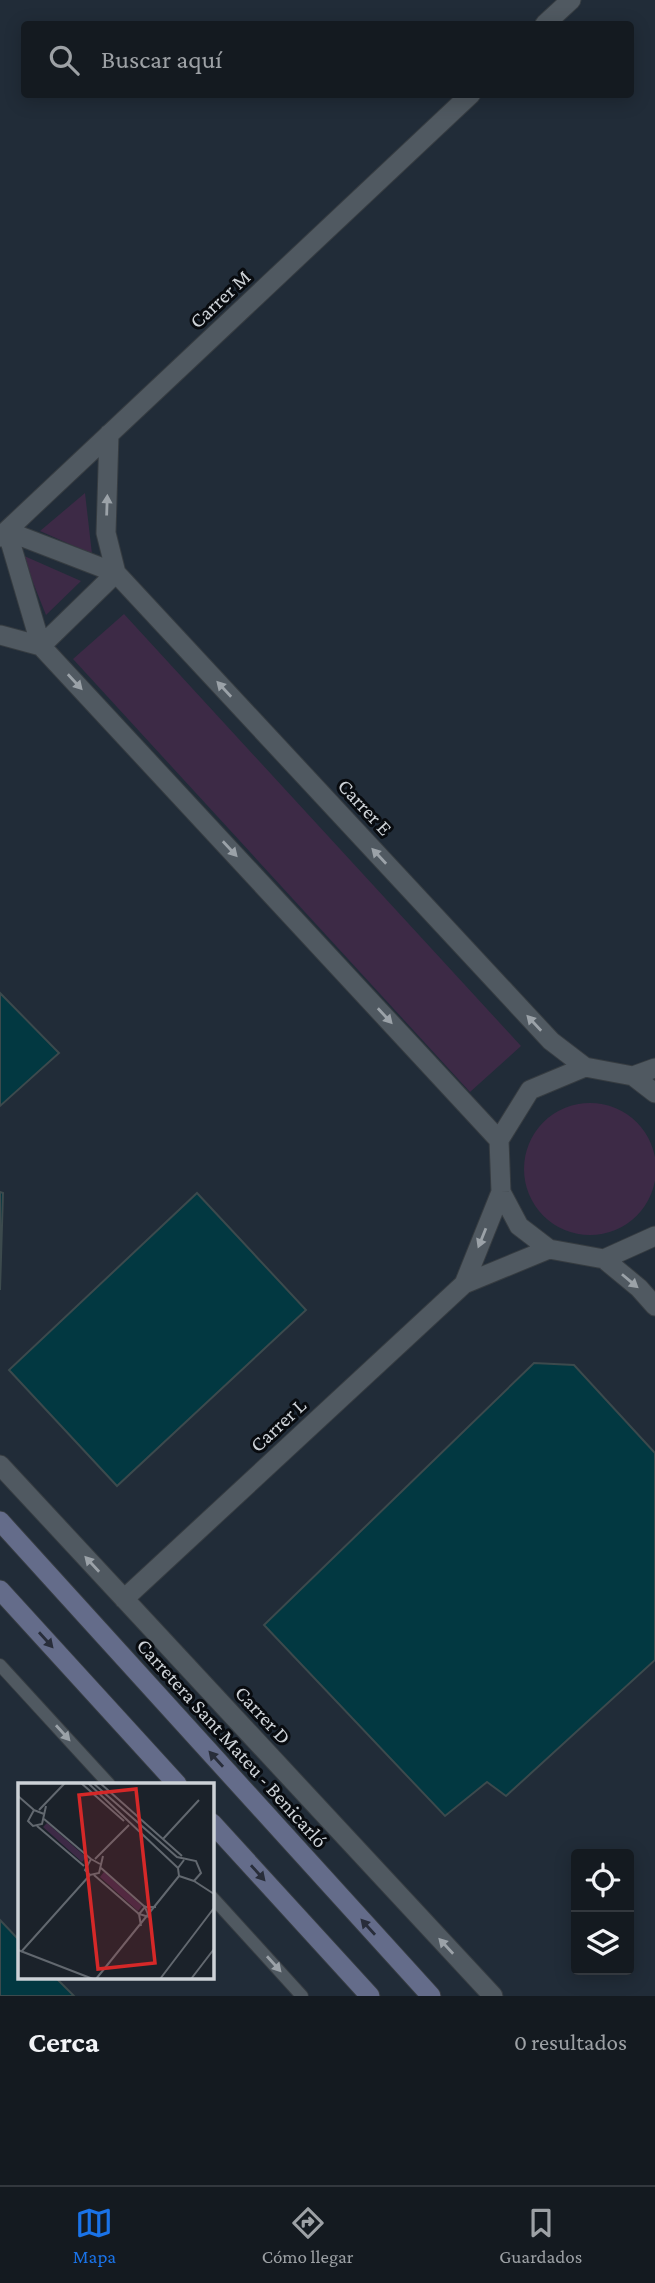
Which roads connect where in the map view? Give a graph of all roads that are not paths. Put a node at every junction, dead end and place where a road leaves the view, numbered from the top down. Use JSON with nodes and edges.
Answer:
{"nodes":[{"id":1,"x":571,"y":0,"type":"edge"},
{"id":2,"x":548,"y":21,"type":"edge"},
{"id":3,"x":467,"y":98,"type":"edge"},
{"id":4,"x":109,"y":434,"type":"junction"},
{"id":5,"x":3,"y":534,"type":"edge"},
{"id":6,"x":116,"y":573,"type":"junction"},
{"id":7,"x":0,"y":635,"type":"edge"},
{"id":8,"x":41,"y":646,"type":"junction"},
{"id":9,"x":585,"y":1067,"type":"junction"},
{"id":10,"x":655,"y":1068,"type":"edge"},
{"id":11,"x":633,"y":1076,"type":"junction"},
{"id":12,"x":655,"y":1093,"type":"edge"},
{"id":13,"x":499,"y":1140,"type":"junction"},
{"id":14,"x":500,"y":1192,"type":"junction"},
{"id":15,"x":655,"y":1236,"type":"edge"},
{"id":16,"x":549,"y":1249,"type":"junction"},
{"id":17,"x":604,"y":1259,"type":"junction"},
{"id":18,"x":464,"y":1284,"type":"junction"},
{"id":19,"x":655,"y":1306,"type":"edge"},
{"id":20,"x":0,"y":1465,"type":"edge"},
{"id":21,"x":0,"y":1521,"type":"edge"},
{"id":22,"x":0,"y":1590,"type":"edge"},
{"id":23,"x":124,"y":1599,"type":"junction"},
{"id":24,"x":0,"y":1665,"type":"edge"},
{"id":25,"x":108,"y":1783,"type":"edge"},
{"id":26,"x":176,"y":1783,"type":"edge"},
{"id":27,"x":214,"y":1825,"type":"edge"},
{"id":28,"x":214,"y":1899,"type":"edge"},
{"id":29,"x":302,"y":1996,"type":"edge"},
{"id":30,"x":370,"y":1996,"type":"edge"},
{"id":31,"x":431,"y":1996,"type":"edge"},
{"id":32,"x":493,"y":1996,"type":"edge"}],
"edges":[{"from":1,"to":2,"type":"street"},
{"from":3,"to":4,"type":"street","name":"Carrer M"},
{"from":4,"to":5,"type":"street","name":"Carrer M"},
{"from":6,"to":4,"type":"street","name":"Carrer E","one_way":true},
{"from":5,"to":6,"type":"street","name":"Carrer E"},
{"from":5,"to":8,"type":"street"},
{"from":6,"to":8,"type":"street"},
{"from":9,"to":6,"type":"street","name":"Carrer E","one_way":true},
{"from":7,"to":8,"type":"street"},
{"from":8,"to":13,"type":"street","one_way":true},
{"from":9,"to":11,"type":"street"},
{"from":9,"to":13,"type":"street"},
{"from":10,"to":11,"type":"street"},
{"from":11,"to":12,"type":"street"},
{"from":13,"to":14,"type":"street"},
{"from":14,"to":16,"type":"street"},
{"from":14,"to":18,"type":"street","name":"Carrer L","one_way":true},
{"from":15,"to":17,"type":"street"},
{"from":16,"to":17,"type":"street"},
{"from":16,"to":18,"type":"street","name":"Carrer L"},
{"from":17,"to":19,"type":"street","one_way":true},
{"from":18,"to":23,"type":"street","name":"Carrer L"},
{"from":23,"to":20,"type":"street","name":"Carrer D","one_way":true},
{"from":31,"to":21,"type":"main road","name":"Carretera Sant Mateu - Benicarló","one_way":true},
{"from":22,"to":26,"type":"main road","one_way":true},
{"from":32,"to":23,"type":"street","name":"Carrer D","one_way":true},
{"from":24,"to":25,"type":"lane","one_way":true},
{"from":27,"to":30,"type":"main road","one_way":true},
{"from":28,"to":29,"type":"lane","one_way":true}]}
